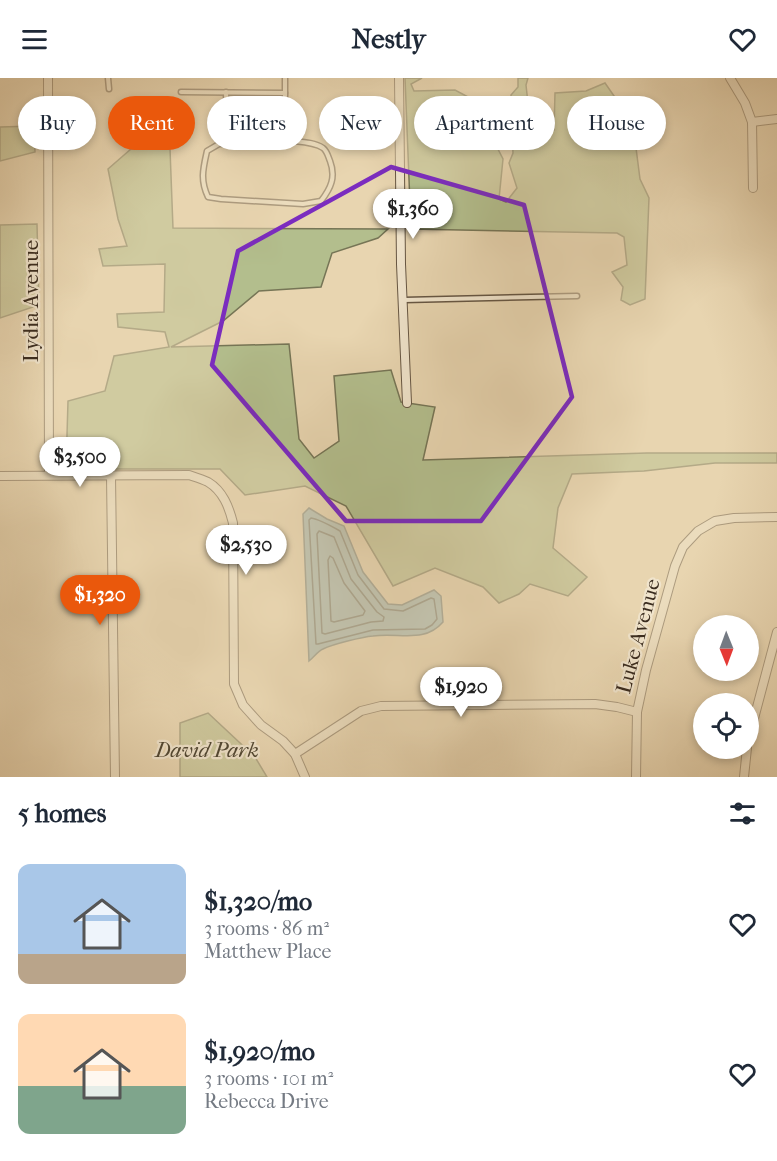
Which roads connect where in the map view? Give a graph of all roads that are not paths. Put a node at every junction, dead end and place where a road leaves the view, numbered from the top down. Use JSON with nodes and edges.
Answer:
{"nodes":[{"id":1,"x":48,"y":78,"type":"edge"},
{"id":2,"x":108,"y":78,"type":"edge"},
{"id":3,"x":285,"y":78,"type":"edge"},
{"id":4,"x":399,"y":78,"type":"edge"},
{"id":5,"x":730,"y":78,"type":"edge"},
{"id":6,"x":109,"y":89,"type":"dead end"},
{"id":7,"x":180,"y":92,"type":"dead end"},
{"id":8,"x":226,"y":92,"type":"junction"},
{"id":9,"x":285,"y":93,"type":"joint"},
{"id":10,"x":226,"y":96,"type":"edge"},
{"id":11,"x":777,"y":118,"type":"edge"},
{"id":12,"x":752,"y":122,"type":"junction"},
{"id":13,"x":307,"y":143,"type":"edge"},
{"id":14,"x":209,"y":150,"type":"edge"},
{"id":15,"x":753,"y":188,"type":"dead end"},
{"id":16,"x":577,"y":296,"type":"dead end"},
{"id":17,"x":403,"y":300,"type":"junction"},
{"id":18,"x":407,"y":403,"type":"dead end"},
{"id":19,"x":49,"y":475,"type":"junction"},
{"id":20,"x":0,"y":476,"type":"edge"},
{"id":21,"x":111,"y":476,"type":"junction"},
{"id":22,"x":777,"y":517,"type":"edge"},
{"id":23,"x":777,"y":632,"type":"edge"},
{"id":24,"x":759,"y":700,"type":"edge"},
{"id":25,"x":636,"y":712,"type":"junction"},
{"id":26,"x":295,"y":754,"type":"junction"},
{"id":27,"x":746,"y":759,"type":"edge"},
{"id":28,"x":115,"y":777,"type":"edge"},
{"id":29,"x":305,"y":777,"type":"edge"},
{"id":30,"x":636,"y":777,"type":"edge"},
{"id":31,"x":744,"y":777,"type":"edge"}],
"edges":[{"from":1,"to":19,"type":"street","name":"Lydia Avenue"},
{"from":2,"to":6,"type":"lane"},
{"from":3,"to":9,"type":"lane"},
{"from":4,"to":17,"type":"street"},
{"from":5,"to":12,"type":"street"},
{"from":7,"to":8,"type":"lane"},
{"from":8,"to":9,"type":"lane"},
{"from":8,"to":10,"type":"lane"},
{"from":11,"to":12,"type":"street"},
{"from":12,"to":15,"type":"street"},
{"from":13,"to":14,"type":"lane"},
{"from":16,"to":17,"type":"lane"},
{"from":17,"to":18,"type":"street"},
{"from":19,"to":20,"type":"street"},
{"from":19,"to":21,"type":"street"},
{"from":21,"to":26,"type":"street"},
{"from":21,"to":28,"type":"street"},
{"from":22,"to":25,"type":"street","name":"Luke Avenue"},
{"from":23,"to":24,"type":"street"},
{"from":25,"to":26,"type":"street"},
{"from":25,"to":30,"type":"street","name":"Luke Avenue"},
{"from":26,"to":29,"type":"street"},
{"from":27,"to":31,"type":"street"}]}
